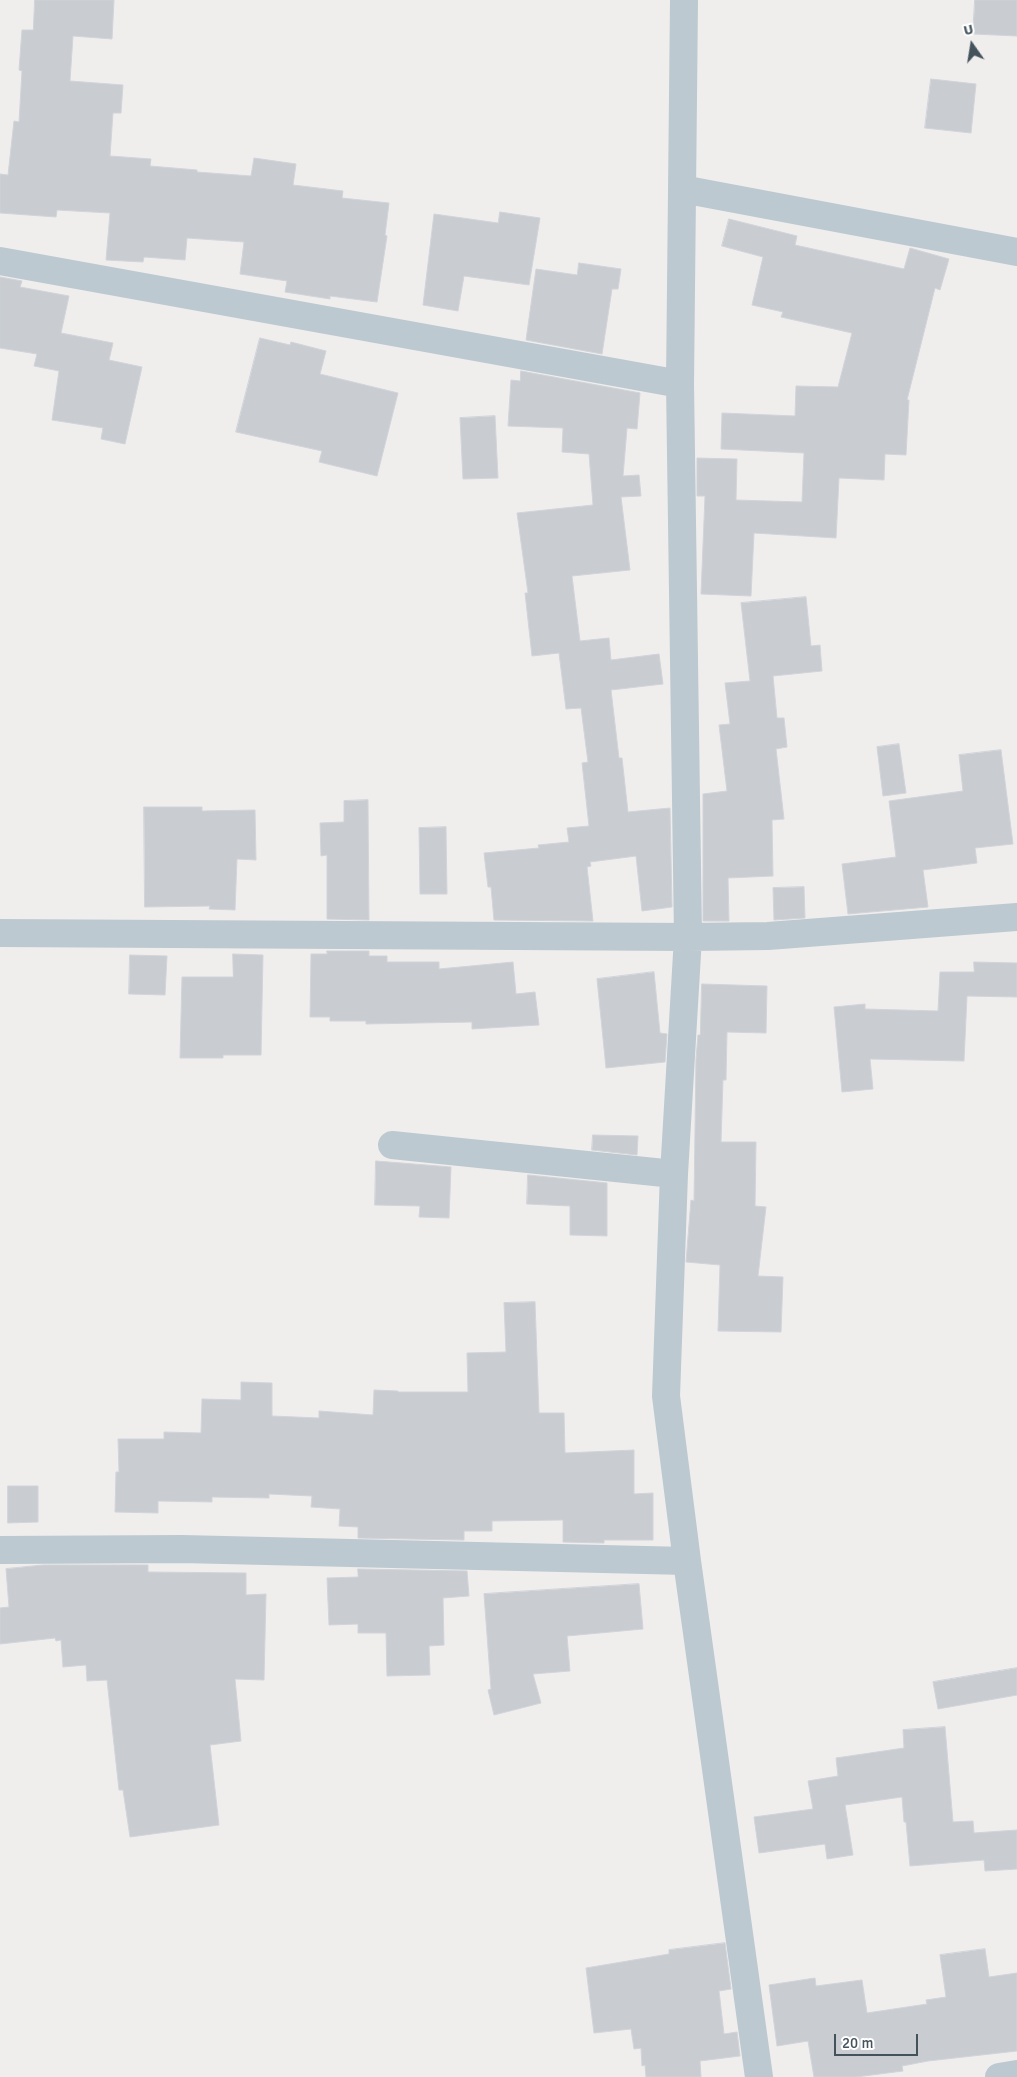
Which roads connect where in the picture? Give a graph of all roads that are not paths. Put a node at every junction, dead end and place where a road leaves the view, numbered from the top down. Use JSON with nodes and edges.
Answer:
{"nodes":[{"id":1,"x":684,"y":0,"type":"edge"},
{"id":2,"x":682,"y":189,"type":"junction"},
{"id":3,"x":1017,"y":252,"type":"edge"},
{"id":4,"x":0,"y":261,"type":"edge"},
{"id":5,"x":680,"y":384,"type":"junction"},
{"id":6,"x":1017,"y":917,"type":"edge"},
{"id":7,"x":0,"y":933,"type":"edge"},
{"id":8,"x":688,"y":937,"type":"junction"},
{"id":9,"x":392,"y":1145,"type":"dead end"},
{"id":10,"x":674,"y":1174,"type":"junction"},
{"id":11,"x":0,"y":1550,"type":"edge"},
{"id":12,"x":687,"y":1561,"type":"junction"},
{"id":13,"x":1017,"y":2074,"type":"edge"},
{"id":14,"x":759,"y":2077,"type":"edge"},
{"id":15,"x":999,"y":2077,"type":"edge"}],
"edges":[{"from":1,"to":2,"type":"street"},
{"from":2,"to":3,"type":"street"},
{"from":2,"to":5,"type":"street"},
{"from":4,"to":5,"type":"street"},
{"from":5,"to":8,"type":"street"},
{"from":6,"to":8,"type":"street"},
{"from":7,"to":8,"type":"street"},
{"from":8,"to":10,"type":"street"},
{"from":9,"to":10,"type":"street"},
{"from":10,"to":12,"type":"street"},
{"from":11,"to":12,"type":"street"},
{"from":12,"to":14,"type":"street"},
{"from":13,"to":15,"type":"street"}]}
